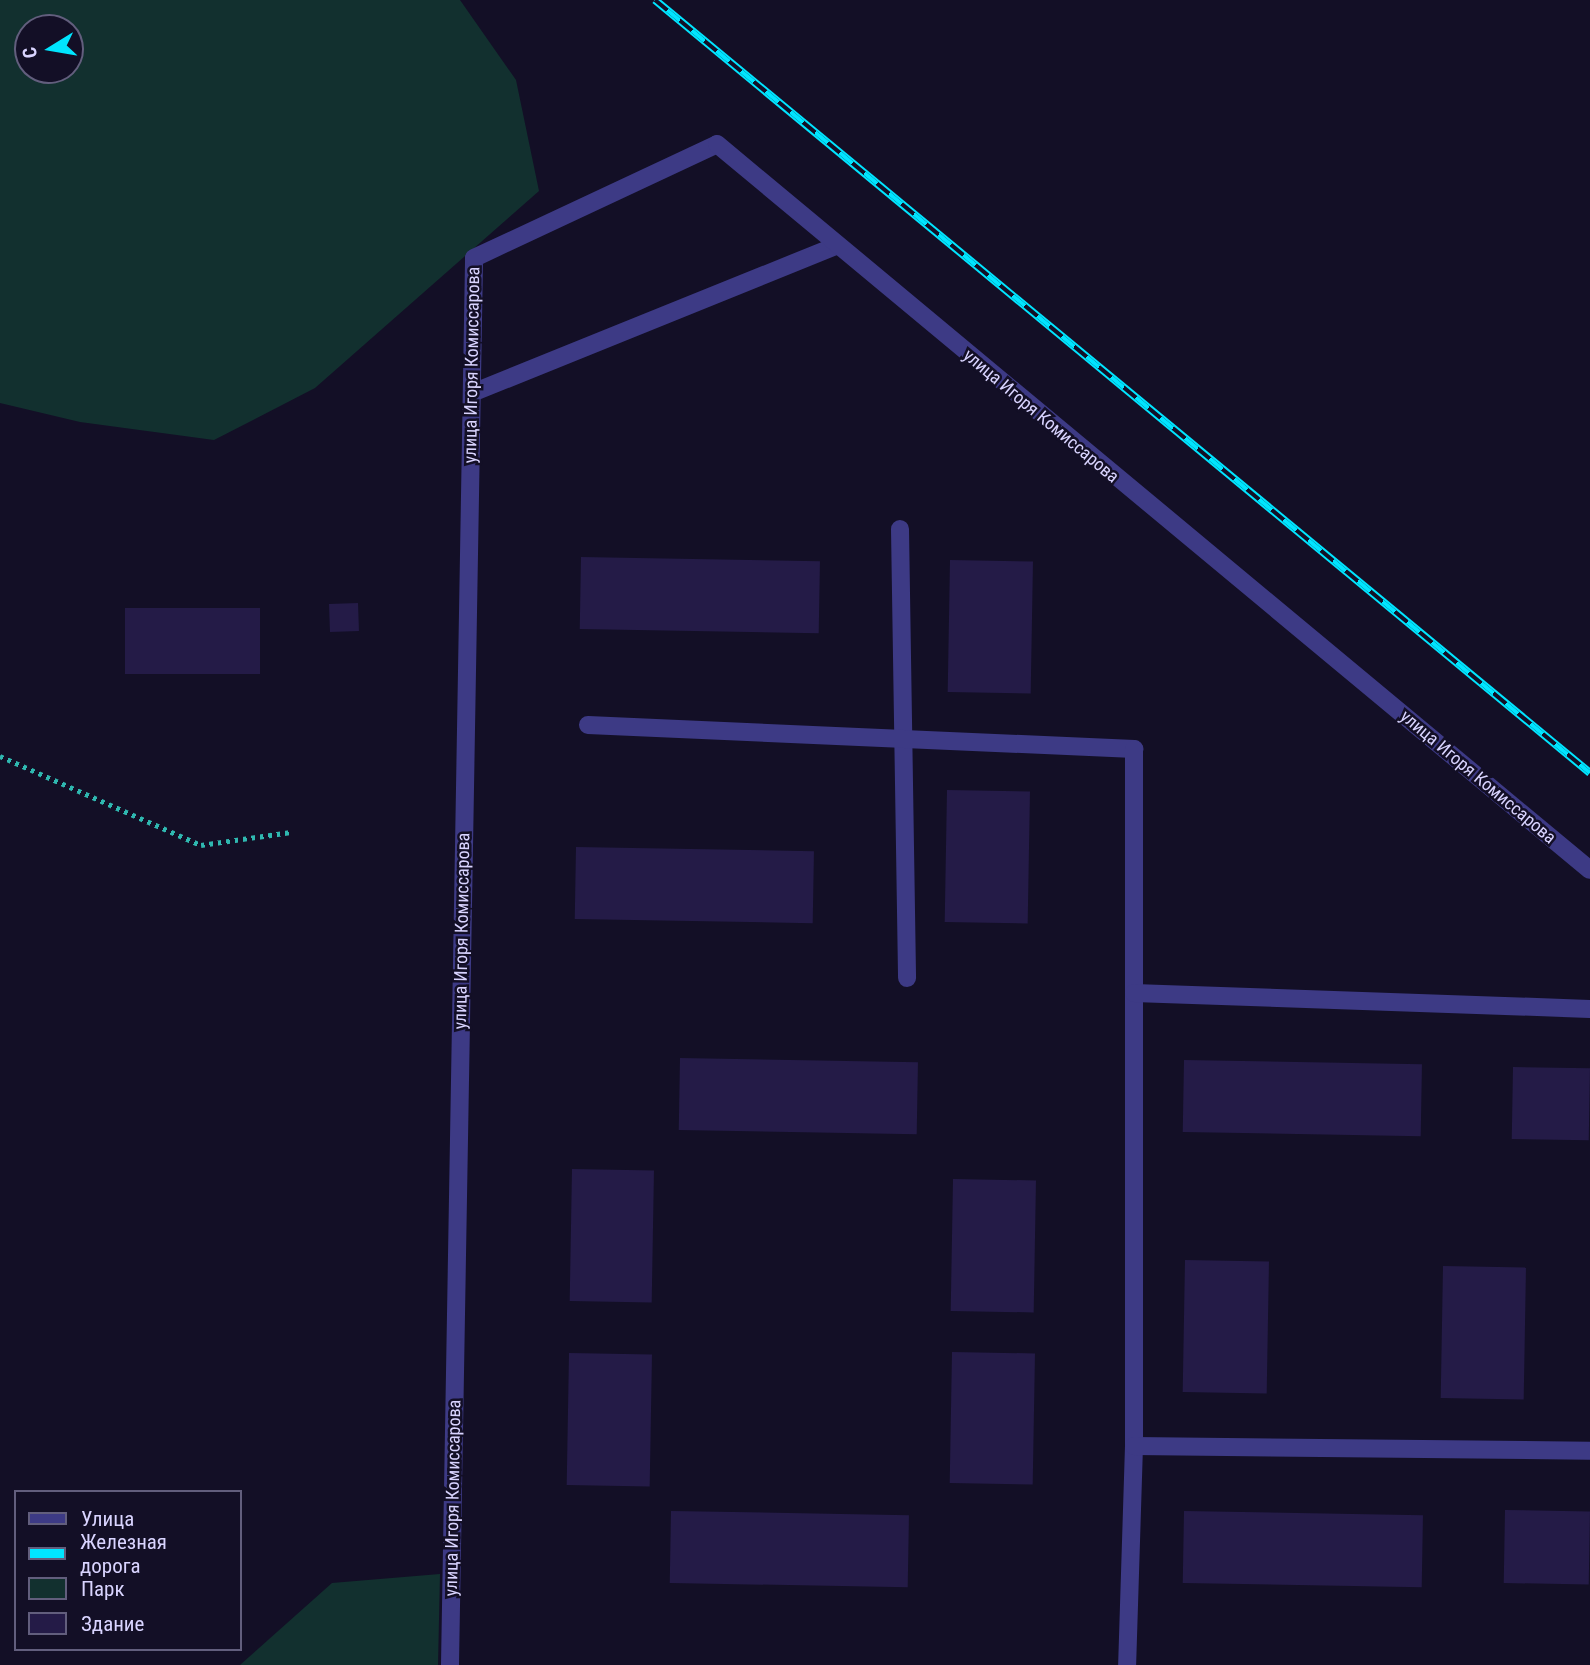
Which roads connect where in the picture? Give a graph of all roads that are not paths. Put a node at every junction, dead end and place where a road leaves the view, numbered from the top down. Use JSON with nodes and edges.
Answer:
{"nodes":[{"id":1,"x":836,"y":246,"type":"junction"},
{"id":2,"x":472,"y":393,"type":"junction"},
{"id":3,"x":900,"y":529,"type":"dead end"},
{"id":4,"x":587,"y":725,"type":"dead end"},
{"id":5,"x":903,"y":739,"type":"junction"},
{"id":6,"x":1590,"y":870,"type":"edge"},
{"id":7,"x":907,"y":978,"type":"dead end"},
{"id":8,"x":1134,"y":993,"type":"junction"},
{"id":9,"x":1590,"y":1009,"type":"edge"},
{"id":10,"x":1134,"y":1446,"type":"junction"},
{"id":11,"x":1590,"y":1451,"type":"edge"},
{"id":12,"x":450,"y":1665,"type":"edge"},
{"id":13,"x":1127,"y":1665,"type":"edge"}],
"edges":[{"from":1,"to":2,"type":"street"},
{"from":1,"to":2,"type":"street","name":"улица Игоря Комиссарова"},
{"from":1,"to":6,"type":"street","name":"улица Игоря Комиссарова"},
{"from":2,"to":12,"type":"street","name":"улица Игоря Комиссарова"},
{"from":3,"to":5,"type":"street"},
{"from":4,"to":5,"type":"street"},
{"from":5,"to":7,"type":"street"},
{"from":5,"to":8,"type":"street"},
{"from":8,"to":9,"type":"street"},
{"from":8,"to":10,"type":"street"},
{"from":10,"to":11,"type":"street"},
{"from":10,"to":13,"type":"street"}]}
